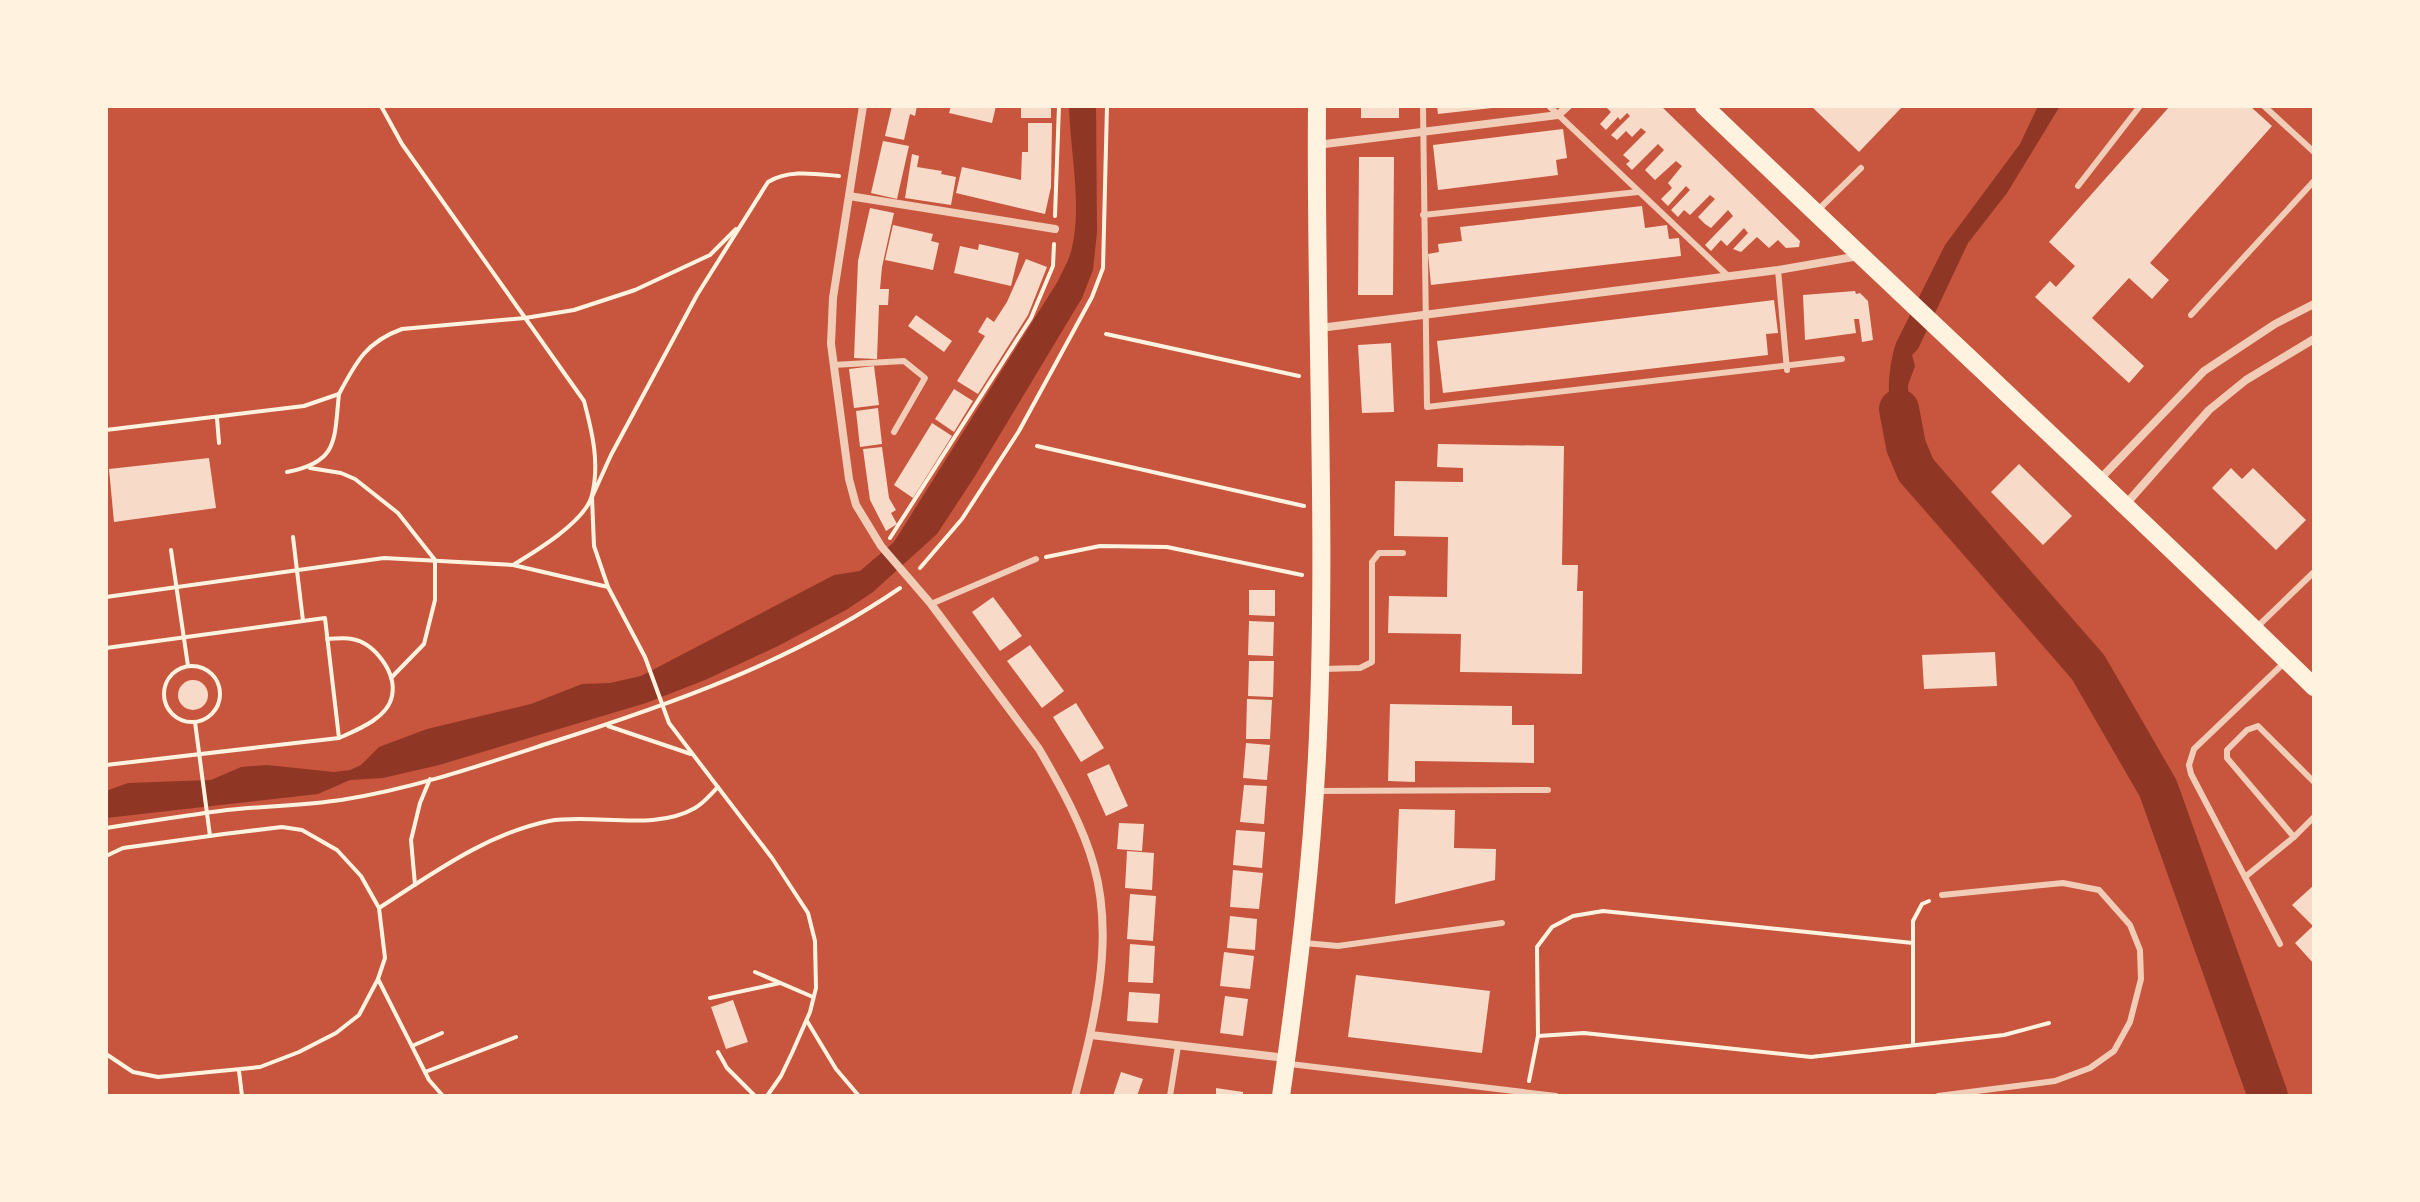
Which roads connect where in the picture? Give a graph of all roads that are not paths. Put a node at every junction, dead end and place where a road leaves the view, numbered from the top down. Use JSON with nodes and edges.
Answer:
{"nodes":[{"id":1,"x":863,"y":106,"type":"edge"},
{"id":2,"x":1317,"y":106,"type":"edge"},
{"id":3,"x":1423,"y":106,"type":"edge"},
{"id":4,"x":1549,"y":106,"type":"edge"},
{"id":5,"x":1568,"y":106,"type":"edge"},
{"id":6,"x":1704,"y":106,"type":"edge"},
{"id":7,"x":2140,"y":106,"type":"edge"},
{"id":8,"x":2264,"y":106,"type":"edge"},
{"id":9,"x":1558,"y":115,"type":"junction"},
{"id":10,"x":1422,"y":134,"type":"junction"},
{"id":11,"x":1317,"y":146,"type":"junction"},
{"id":12,"x":2314,"y":152,"type":"edge"},
{"id":13,"x":1861,"y":168,"type":"dead end"},
{"id":14,"x":2314,"y":181,"type":"edge"},
{"id":15,"x":2078,"y":186,"type":"dead end"},
{"id":16,"x":1638,"y":192,"type":"junction"},
{"id":17,"x":849,"y":196,"type":"junction"},
{"id":18,"x":1815,"y":212,"type":"junction"},
{"id":19,"x":1423,"y":215,"type":"junction"},
{"id":20,"x":1055,"y":229,"type":"road end"},
{"id":21,"x":1860,"y":256,"type":"junction"},
{"id":22,"x":1778,"y":270,"type":"junction"},
{"id":23,"x":1727,"y":275,"type":"junction"},
{"id":24,"x":2314,"y":304,"type":"edge"},
{"id":25,"x":1424,"y":315,"type":"junction"},
{"id":26,"x":2191,"y":315,"type":"dead end"},
{"id":27,"x":1320,"y":328,"type":"junction"},
{"id":28,"x":2314,"y":339,"type":"edge"},
{"id":29,"x":1842,"y":359,"type":"dead end"},
{"id":30,"x":833,"y":365,"type":"junction"},
{"id":31,"x":1787,"y":367,"type":"junction"},
{"id":32,"x":894,"y":432,"type":"dead end"},
{"id":33,"x":2100,"y":479,"type":"junction"},
{"id":34,"x":2126,"y":504,"type":"junction"},
{"id":35,"x":1403,"y":553,"type":"dead end"},
{"id":36,"x":1036,"y":559,"type":"road end"},
{"id":37,"x":2314,"y":572,"type":"edge"},
{"id":38,"x":928,"y":600,"type":"junction"},
{"id":39,"x":2255,"y":630,"type":"junction"},
{"id":40,"x":2287,"y":661,"type":"junction"},
{"id":41,"x":1319,"y":669,"type":"junction"},
{"id":42,"x":2314,"y":687,"type":"edge"},
{"id":43,"x":2314,"y":782,"type":"edge"},
{"id":44,"x":1548,"y":790,"type":"dead end"},
{"id":45,"x":1315,"y":791,"type":"junction"},
{"id":46,"x":2314,"y":817,"type":"edge"},
{"id":47,"x":2294,"y":837,"type":"junction"},
{"id":48,"x":2245,"y":877,"type":"junction"},
{"id":49,"x":1942,"y":895,"type":"road end"},
{"id":50,"x":1502,"y":923,"type":"dead end"},
{"id":51,"x":1301,"y":943,"type":"junction"},
{"id":52,"x":2280,"y":944,"type":"dead end"},
{"id":53,"x":1091,"y":1035,"type":"junction"},
{"id":54,"x":1178,"y":1046,"type":"junction"},
{"id":55,"x":1286,"y":1058,"type":"junction"},
{"id":56,"x":1075,"y":1096,"type":"edge"},
{"id":57,"x":1170,"y":1096,"type":"edge"},
{"id":58,"x":1281,"y":1096,"type":"edge"},
{"id":59,"x":1556,"y":1096,"type":"edge"},
{"id":60,"x":1938,"y":1096,"type":"edge"}],
"edges":[{"from":1,"to":17,"type":"street"},
{"from":2,"to":11,"type":"main road"},
{"from":3,"to":10,"type":"lane"},
{"from":4,"to":9,"type":"lane"},
{"from":5,"to":9,"type":"street"},
{"from":6,"to":18,"type":"main road"},
{"from":7,"to":15,"type":"lane"},
{"from":8,"to":12,"type":"lane"},
{"from":9,"to":10,"type":"street"},
{"from":9,"to":16,"type":"lane"},
{"from":10,"to":11,"type":"street"},
{"from":10,"to":19,"type":"lane"},
{"from":11,"to":27,"type":"main road"},
{"from":13,"to":18,"type":"lane"},
{"from":14,"to":26,"type":"lane"},
{"from":16,"to":19,"type":"lane"},
{"from":16,"to":23,"type":"lane"},
{"from":17,"to":20,"type":"street"},
{"from":17,"to":30,"type":"street"},
{"from":18,"to":21,"type":"main road"},
{"from":19,"to":25,"type":"lane"},
{"from":21,"to":22,"type":"street"},
{"from":21,"to":33,"type":"main road"},
{"from":22,"to":23,"type":"street"},
{"from":22,"to":31,"type":"lane"},
{"from":23,"to":25,"type":"street"},
{"from":24,"to":33,"type":"street"},
{"from":25,"to":27,"type":"street"},
{"from":25,"to":31,"type":"lane"},
{"from":27,"to":41,"type":"main road"},
{"from":28,"to":34,"type":"street"},
{"from":29,"to":31,"type":"lane"},
{"from":30,"to":32,"type":"lane"},
{"from":30,"to":38,"type":"street"},
{"from":33,"to":34,"type":"main road"},
{"from":34,"to":39,"type":"main road"},
{"from":35,"to":41,"type":"lane"},
{"from":36,"to":38,"type":"lane"},
{"from":37,"to":39,"type":"lane"},
{"from":38,"to":53,"type":"street"},
{"from":39,"to":40,"type":"main road"},
{"from":40,"to":42,"type":"main road"},
{"from":40,"to":48,"type":"lane"},
{"from":41,"to":45,"type":"main road"},
{"from":43,"to":47,"type":"lane"},
{"from":44,"to":45,"type":"lane"},
{"from":45,"to":51,"type":"main road"},
{"from":46,"to":47,"type":"lane"},
{"from":47,"to":48,"type":"lane"},
{"from":48,"to":52,"type":"lane"},
{"from":49,"to":60,"type":"lane"},
{"from":50,"to":51,"type":"lane"},
{"from":51,"to":55,"type":"main road"},
{"from":53,"to":54,"type":"street"},
{"from":53,"to":56,"type":"street"},
{"from":54,"to":55,"type":"street"},
{"from":54,"to":57,"type":"lane"},
{"from":55,"to":58,"type":"main road"},
{"from":55,"to":59,"type":"lane"}]}
